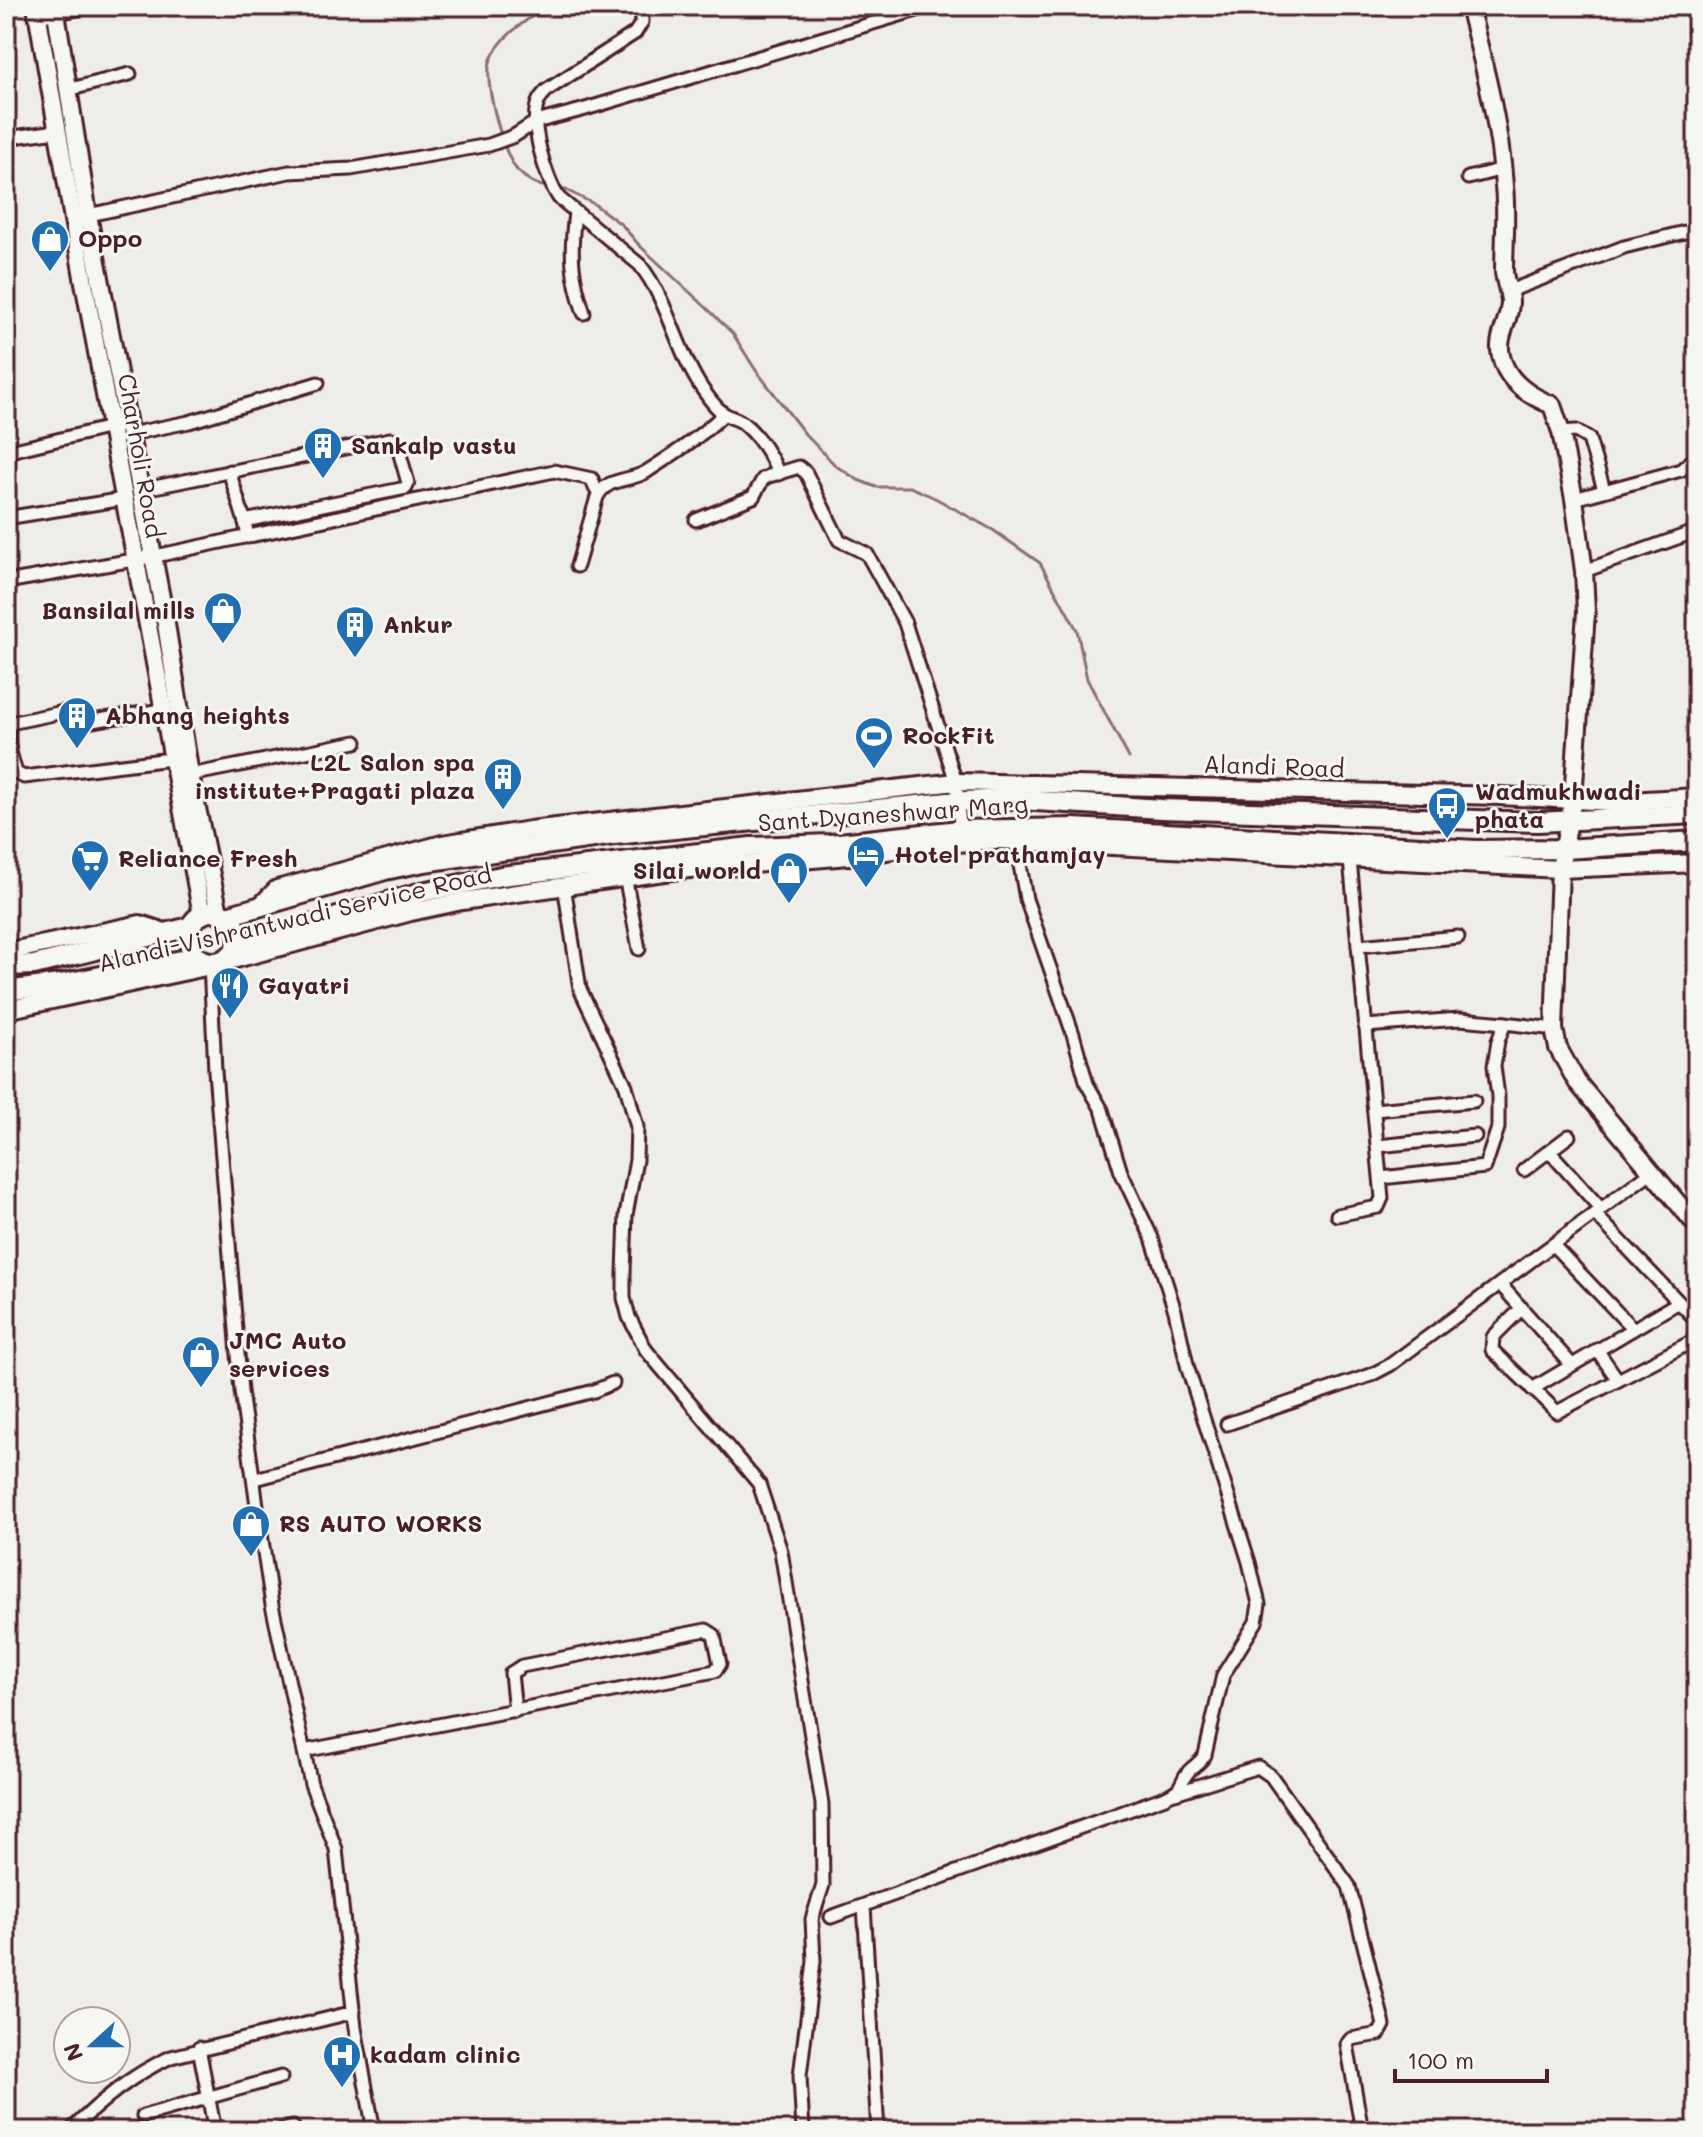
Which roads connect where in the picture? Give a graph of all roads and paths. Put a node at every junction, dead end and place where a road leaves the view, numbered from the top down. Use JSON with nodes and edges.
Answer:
{"nodes":[{"id":1,"x":93,"y":6,"type":"edge"},
{"id":2,"x":642,"y":6,"type":"edge"},
{"id":3,"x":930,"y":6,"type":"edge"},
{"id":4,"x":1469,"y":6,"type":"edge"},
{"id":5,"x":55,"y":10,"type":"edge"},
{"id":6,"x":37,"y":12,"type":"edge"},
{"id":7,"x":130,"y":74,"type":"dead end"},
{"id":8,"x":67,"y":90,"type":"junction"},
{"id":9,"x":536,"y":122,"type":"junction"},
{"id":10,"x":57,"y":131,"type":"junction"},
{"id":11,"x":6,"y":138,"type":"edge"},
{"id":12,"x":1503,"y":169,"type":"junction"},
{"id":13,"x":1468,"y":178,"type":"dead end"},
{"id":14,"x":575,"y":213,"type":"junction"},
{"id":15,"x":80,"y":216,"type":"junction"},
{"id":16,"x":1697,"y":229,"type":"edge"},
{"id":17,"x":1507,"y":292,"type":"junction"},
{"id":18,"x":584,"y":313,"type":"dead end"},
{"id":19,"x":318,"y":383,"type":"dead end"},
{"id":20,"x":724,"y":414,"type":"junction"},
{"id":21,"x":123,"y":428,"type":"junction"},
{"id":22,"x":1561,"y":432,"type":"junction"},
{"id":23,"x":6,"y":452,"type":"edge"},
{"id":24,"x":1697,"y":456,"type":"edge"},
{"id":25,"x":229,"y":471,"type":"junction"},
{"id":26,"x":779,"y":474,"type":"junction"},
{"id":27,"x":140,"y":490,"type":"junction"},
{"id":28,"x":1604,"y":490,"type":"junction"},
{"id":29,"x":599,"y":492,"type":"junction"},
{"id":30,"x":124,"y":499,"type":"junction"},
{"id":31,"x":1574,"y":499,"type":"junction"},
{"id":32,"x":6,"y":518,"type":"edge"},
{"id":33,"x":696,"y":520,"type":"dead end"},
{"id":34,"x":245,"y":522,"type":"junction"},
{"id":35,"x":1697,"y":531,"type":"edge"},
{"id":36,"x":248,"y":537,"type":"junction"},
{"id":37,"x":143,"y":559,"type":"junction"},
{"id":38,"x":577,"y":566,"type":"dead end"},
{"id":39,"x":1584,"y":571,"type":"junction"},
{"id":40,"x":6,"y":582,"type":"edge"},
{"id":41,"x":162,"y":710,"type":"junction"},
{"id":42,"x":356,"y":742,"type":"dead end"},
{"id":43,"x":171,"y":759,"type":"junction"},
{"id":44,"x":190,"y":775,"type":"junction"},
{"id":45,"x":956,"y":782,"type":"junction"},
{"id":46,"x":974,"y":783,"type":"joint"},
{"id":47,"x":1697,"y":797,"type":"edge"},
{"id":48,"x":1573,"y":799,"type":"junction"},
{"id":49,"x":953,"y":802,"type":"junction"},
{"id":50,"x":1697,"y":814,"type":"edge"},
{"id":51,"x":1570,"y":820,"type":"junction"},
{"id":52,"x":194,"y":833,"type":"junction"},
{"id":53,"x":961,"y":837,"type":"junction"},
{"id":54,"x":1697,"y":841,"type":"edge"},
{"id":55,"x":1016,"y":842,"type":"junction"},
{"id":56,"x":1564,"y":849,"type":"junction"},
{"id":57,"x":1350,"y":860,"type":"junction"},
{"id":58,"x":1697,"y":863,"type":"edge"},
{"id":59,"x":1560,"y":869,"type":"junction"},
{"id":60,"x":625,"y":876,"type":"junction"},
{"id":61,"x":564,"y":885,"type":"junction"},
{"id":62,"x":260,"y":906,"type":"junction"},
{"id":63,"x":209,"y":918,"type":"junction"},
{"id":64,"x":168,"y":933,"type":"junction"},
{"id":65,"x":1458,"y":937,"type":"dead end"},
{"id":66,"x":1358,"y":946,"type":"junction"},
{"id":67,"x":236,"y":947,"type":"junction"},
{"id":68,"x":639,"y":949,"type":"dead end"},
{"id":69,"x":6,"y":952,"type":"edge"},
{"id":70,"x":206,"y":962,"type":"junction"},
{"id":71,"x":6,"y":966,"type":"edge"},
{"id":72,"x":6,"y":991,"type":"edge"},
{"id":73,"x":6,"y":1010,"type":"edge"},
{"id":74,"x":1505,"y":1023,"type":"junction"},
{"id":75,"x":1365,"y":1026,"type":"junction"},
{"id":76,"x":1554,"y":1029,"type":"junction"},
{"id":77,"x":1474,"y":1101,"type":"dead end"},
{"id":78,"x":1374,"y":1110,"type":"junction"},
{"id":79,"x":1475,"y":1136,"type":"dead end"},
{"id":80,"x":1569,"y":1136,"type":"dead end"},
{"id":81,"x":1378,"y":1146,"type":"junction"},
{"id":82,"x":1550,"y":1152,"type":"junction"},
{"id":83,"x":1524,"y":1170,"type":"dead end"},
{"id":84,"x":1651,"y":1172,"type":"junction"},
{"id":85,"x":1381,"y":1178,"type":"junction"},
{"id":86,"x":1598,"y":1211,"type":"junction"},
{"id":87,"x":1337,"y":1215,"type":"dead end"},
{"id":88,"x":1697,"y":1226,"type":"edge"},
{"id":89,"x":1553,"y":1245,"type":"junction"},
{"id":90,"x":1500,"y":1284,"type":"junction"},
{"id":91,"x":1679,"y":1302,"type":"junction"},
{"id":92,"x":1522,"y":1308,"type":"junction"},
{"id":93,"x":1697,"y":1321,"type":"edge"},
{"id":94,"x":1633,"y":1329,"type":"junction"},
{"id":95,"x":1697,"y":1339,"type":"edge"},
{"id":96,"x":1597,"y":1350,"type":"junction"},
{"id":97,"x":1571,"y":1364,"type":"junction"},
{"id":98,"x":1618,"y":1380,"type":"junction"},
{"id":99,"x":613,"y":1383,"type":"dead end"},
{"id":100,"x":1532,"y":1389,"type":"junction"},
{"id":101,"x":1227,"y":1424,"type":"dead end"},
{"id":102,"x":255,"y":1479,"type":"junction"},
{"id":103,"x":515,"y":1711,"type":"junction"},
{"id":104,"x":304,"y":1751,"type":"junction"},
{"id":105,"x":1173,"y":1794,"type":"junction"},
{"id":106,"x":864,"y":1906,"type":"junction"},
{"id":107,"x":831,"y":1917,"type":"dead end"},
{"id":108,"x":354,"y":2012,"type":"junction"},
{"id":109,"x":199,"y":2048,"type":"junction"},
{"id":110,"x":281,"y":2077,"type":"dead end"},
{"id":111,"x":208,"y":2099,"type":"junction"},
{"id":112,"x":143,"y":2116,"type":"dead end"},
{"id":113,"x":293,"y":2127,"type":"dead end"},
{"id":114,"x":70,"y":2131,"type":"edge"},
{"id":115,"x":215,"y":2131,"type":"edge"},
{"id":116,"x":278,"y":2131,"type":"edge"},
{"id":117,"x":374,"y":2131,"type":"edge"},
{"id":118,"x":803,"y":2131,"type":"edge"},
{"id":119,"x":878,"y":2131,"type":"edge"},
{"id":120,"x":1362,"y":2131,"type":"edge"}],
"edges":[{"from":1,"to":5,"type":"street"},
{"from":2,"to":9,"type":"street"},
{"from":3,"to":9,"type":"street"},
{"from":4,"to":12,"type":"street"},
{"from":5,"to":6,"type":"street"},
{"from":5,"to":8,"type":"street","name":"Charholi Road"},
{"from":6,"to":10,"type":"street","name":"Charholi Road"},
{"from":7,"to":8,"type":"street"},
{"from":8,"to":15,"type":"street","name":"Charholi Road"},
{"from":9,"to":14,"type":"street"},
{"from":9,"to":15,"type":"street"},
{"from":10,"to":11,"type":"street"},
{"from":10,"to":15,"type":"street","name":"Charholi Road"},
{"from":12,"to":13,"type":"street"},
{"from":12,"to":17,"type":"street"},
{"from":14,"to":18,"type":"street"},
{"from":14,"to":20,"type":"street"},
{"from":15,"to":21,"type":"street","name":"Charholi Road"},
{"from":16,"to":17,"type":"street"},
{"from":17,"to":22,"type":"street"},
{"from":19,"to":21,"type":"street"},
{"from":20,"to":26,"type":"street"},
{"from":20,"to":29,"type":"street"},
{"from":21,"to":23,"type":"street"},
{"from":21,"to":27,"type":"street","name":"Charholi Road"},
{"from":21,"to":30,"type":"street","name":"Charholi Road"},
{"from":22,"to":28,"type":"street"},
{"from":22,"to":31,"type":"street"},
{"from":24,"to":28,"type":"street"},
{"from":25,"to":27,"type":"street"},
{"from":25,"to":34,"type":"street"},
{"from":25,"to":34,"type":"street"},
{"from":26,"to":33,"type":"street"},
{"from":26,"to":45,"type":"street"},
{"from":27,"to":37,"type":"street","name":"Charholi Road"},
{"from":28,"to":31,"type":"street"},
{"from":29,"to":36,"type":"street"},
{"from":29,"to":38,"type":"street"},
{"from":30,"to":32,"type":"street"},
{"from":30,"to":37,"type":"street","name":"Charholi Road"},
{"from":31,"to":39,"type":"street"},
{"from":34,"to":36,"type":"street"},
{"from":35,"to":39,"type":"street"},
{"from":36,"to":37,"type":"street"},
{"from":37,"to":40,"type":"street"},
{"from":37,"to":41,"type":"street","name":"Charholi Road"},
{"from":37,"to":44,"type":"street","name":"Charholi Road"},
{"from":39,"to":48,"type":"street"},
{"from":41,"to":43,"type":"street","name":"Charholi Road"},
{"from":41,"to":43,"type":"street"},
{"from":42,"to":44,"type":"street"},
{"from":43,"to":52,"type":"street","name":"Charholi Road"},
{"from":44,"to":52,"type":"street","name":"Charholi Road"},
{"from":45,"to":46,"type":"street","name":"Alandi-Vishrantwadi Service Road"},
{"from":45,"to":49,"type":"street"},
{"from":45,"to":62,"type":"street","name":"Alandi-Vishrantwadi Service Road"},
{"from":46,"to":48,"type":"street","name":"Alandi Road"},
{"from":47,"to":48,"type":"street","name":"Alandi Road"},
{"from":48,"to":51,"type":"street"},
{"from":49,"to":51,"type":"main road","name":"Sant Dyaneshwar Marg"},
{"from":49,"to":53,"type":"street"},
{"from":49,"to":62,"type":"main road","name":"Sant Dyaneshwar Marg"},
{"from":50,"to":51,"type":"main road"},
{"from":51,"to":56,"type":"street"},
{"from":52,"to":63,"type":"street","name":"Charholi Road"},
{"from":53,"to":55,"type":"street","name":"Alandi-Vishrantwadi Service Road"},
{"from":53,"to":56,"type":"main road","name":"Sant Dyaneshwar Marg"},
{"from":53,"to":60,"type":"street","name":"Alandi-Vishrantwadi Service Road"},
{"from":53,"to":67,"type":"main road","name":"Sant Dyaneshwar Marg"},
{"from":54,"to":56,"type":"main road","name":"Sant Dyaneshwar Marg"},
{"from":55,"to":57,"type":"street","name":"Alandi-Vishrantwadi Service Road"},
{"from":55,"to":105,"type":"street"},
{"from":56,"to":59,"type":"street"},
{"from":57,"to":59,"type":"street","name":"Alandi-Vishrantwadi Service Road"},
{"from":57,"to":66,"type":"street"},
{"from":58,"to":59,"type":"street"},
{"from":59,"to":76,"type":"street"},
{"from":60,"to":61,"type":"street","name":"Alandi-Vishrantwadi Service Road"},
{"from":60,"to":68,"type":"street"},
{"from":61,"to":70,"type":"street","name":"Alandi-Vishrantwadi Service Road"},
{"from":61,"to":118,"type":"street"},
{"from":62,"to":63,"type":"main road","name":"Sant Dyaneshwar Marg"},
{"from":63,"to":64,"type":"main road","name":"Sant Dyaneshwar Marg"},
{"from":63,"to":67,"type":"main road"},
{"from":63,"to":70,"type":"main road"},
{"from":64,"to":69,"type":"street","name":"Alandi-Vishrantwadi Service Road"},
{"from":64,"to":71,"type":"main road","name":"Sant Dyaneshwar Marg"},
{"from":65,"to":66,"type":"street"},
{"from":66,"to":75,"type":"street"},
{"from":67,"to":70,"type":"main road","name":"Sant Dyaneshwar Marg"},
{"from":70,"to":72,"type":"main road"},
{"from":70,"to":73,"type":"street","name":"Alandi-Vishrantwadi Service Road"},
{"from":70,"to":102,"type":"street"},
{"from":74,"to":75,"type":"street"},
{"from":74,"to":76,"type":"street"},
{"from":74,"to":85,"type":"street"},
{"from":75,"to":78,"type":"street"},
{"from":76,"to":84,"type":"street"},
{"from":77,"to":78,"type":"street"},
{"from":78,"to":81,"type":"street"},
{"from":79,"to":81,"type":"street"},
{"from":80,"to":82,"type":"street"},
{"from":81,"to":85,"type":"street"},
{"from":82,"to":83,"type":"street"},
{"from":82,"to":86,"type":"street"},
{"from":84,"to":86,"type":"street"},
{"from":84,"to":88,"type":"street"},
{"from":85,"to":87,"type":"street"},
{"from":86,"to":89,"type":"street"},
{"from":86,"to":91,"type":"street"},
{"from":89,"to":90,"type":"street"},
{"from":89,"to":94,"type":"street"},
{"from":90,"to":92,"type":"street"},
{"from":90,"to":101,"type":"street"},
{"from":91,"to":93,"type":"street"},
{"from":91,"to":94,"type":"street"},
{"from":92,"to":97,"type":"street"},
{"from":92,"to":100,"type":"street"},
{"from":94,"to":96,"type":"street"},
{"from":95,"to":98,"type":"street"},
{"from":96,"to":97,"type":"street"},
{"from":96,"to":98,"type":"street"},
{"from":97,"to":100,"type":"street"},
{"from":98,"to":100,"type":"street"},
{"from":99,"to":102,"type":"street"},
{"from":102,"to":104,"type":"street"},
{"from":103,"to":103,"type":"street"},
{"from":103,"to":104,"type":"street"},
{"from":104,"to":108,"type":"street"},
{"from":105,"to":106,"type":"street"},
{"from":105,"to":120,"type":"street"},
{"from":106,"to":107,"type":"street"},
{"from":106,"to":119,"type":"street"},
{"from":108,"to":109,"type":"street"},
{"from":108,"to":117,"type":"street"},
{"from":109,"to":111,"type":"street"},
{"from":109,"to":114,"type":"street"},
{"from":110,"to":111,"type":"street"},
{"from":111,"to":112,"type":"street"},
{"from":111,"to":115,"type":"street"},
{"from":113,"to":116,"type":"street"}]}
